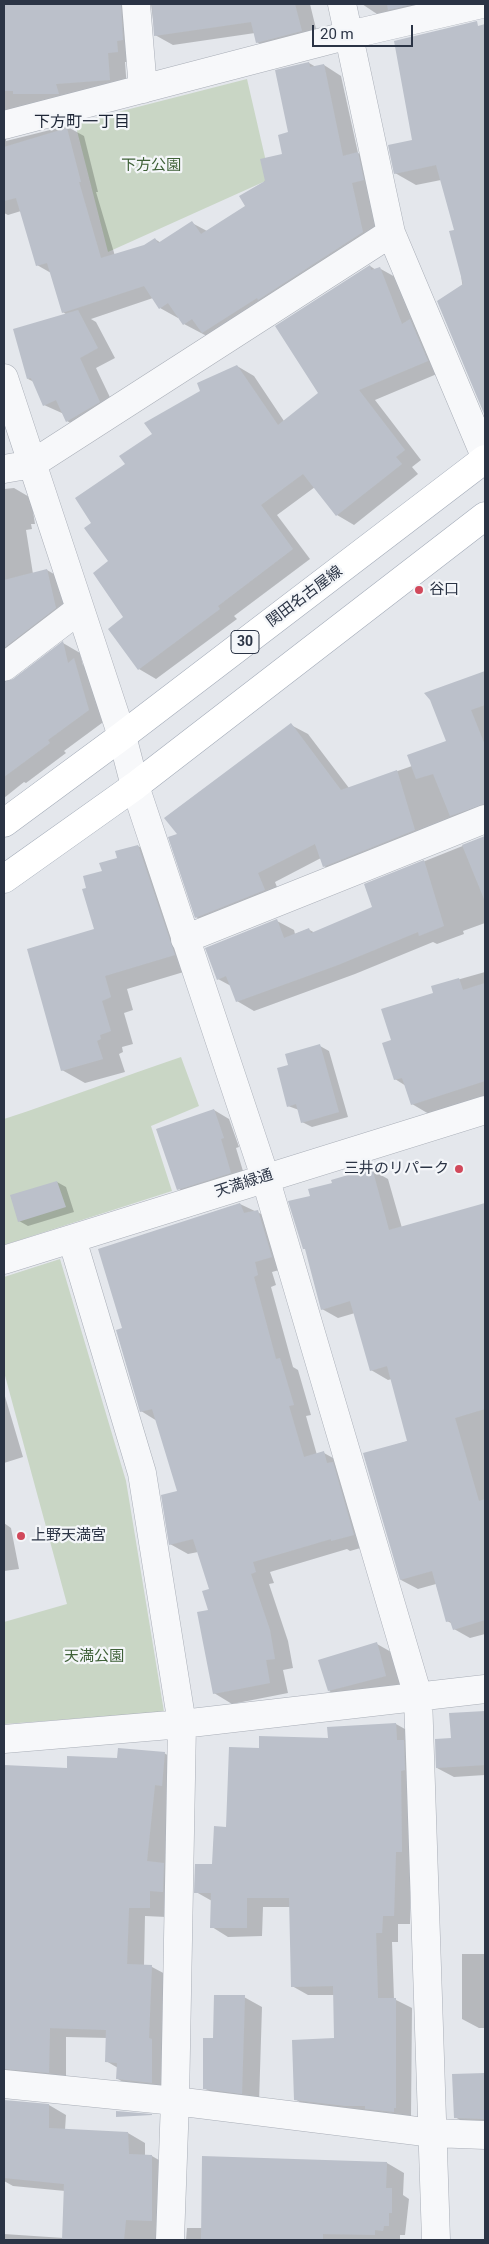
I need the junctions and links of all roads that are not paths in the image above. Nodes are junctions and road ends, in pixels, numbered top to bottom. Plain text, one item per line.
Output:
1 (136, 4) edge
2 (342, 4) edge
3 (482, 4) edge
4 (349, 35) junction
5 (143, 90) junction
6 (4, 126) edge
7 (391, 233) junction
8 (4, 378) edge
9 (485, 458) edge
10 (32, 464) junction
11 (4, 469) edge
12 (485, 516) edge
13 (80, 608) junction
14 (4, 667) edge
15 (122, 736) junction
16 (135, 786) junction
17 (485, 819) edge
18 (4, 823) edge
19 (4, 879) edge
20 (185, 939) junction
21 (485, 1110) edge
22 (265, 1177) junction
23 (72, 1238) junction
24 (4, 1260) edge
25 (485, 1689) edge
26 (418, 1696) junction
27 (182, 1724) junction
28 (4, 1738) edge
29 (4, 2084) edge
30 (175, 2101) junction
31 (433, 2133) junction
32 (485, 2135) edge
33 (170, 2240) edge
34 (436, 2240) edge

1 - 5 street
2 - 4 street
3 - 4 street
4 - 5 street
4 - 7 street
5 - 6 street
7 - 9 street
7 - 10 street
8 - 10 street
9 - 15 main road, 関田名古屋線 / 30
10 - 11 street
10 - 13 street
12 - 16 main road
13 - 14 street
13 - 15 street
15 - 16 street
15 - 18 main road, 関田名古屋線 / 30
16 - 19 main road
16 - 20 street
17 - 20 street
20 - 22 street
21 - 22 street, 天満緑通
22 - 23 street, 天満緑通
22 - 26 street
23 - 24 street, 天満緑通
23 - 27 street
25 - 26 street
26 - 27 street
26 - 31 street
27 - 28 street
27 - 30 street
29 - 30 street
30 - 31 street
30 - 33 street
31 - 32 street
31 - 34 street

